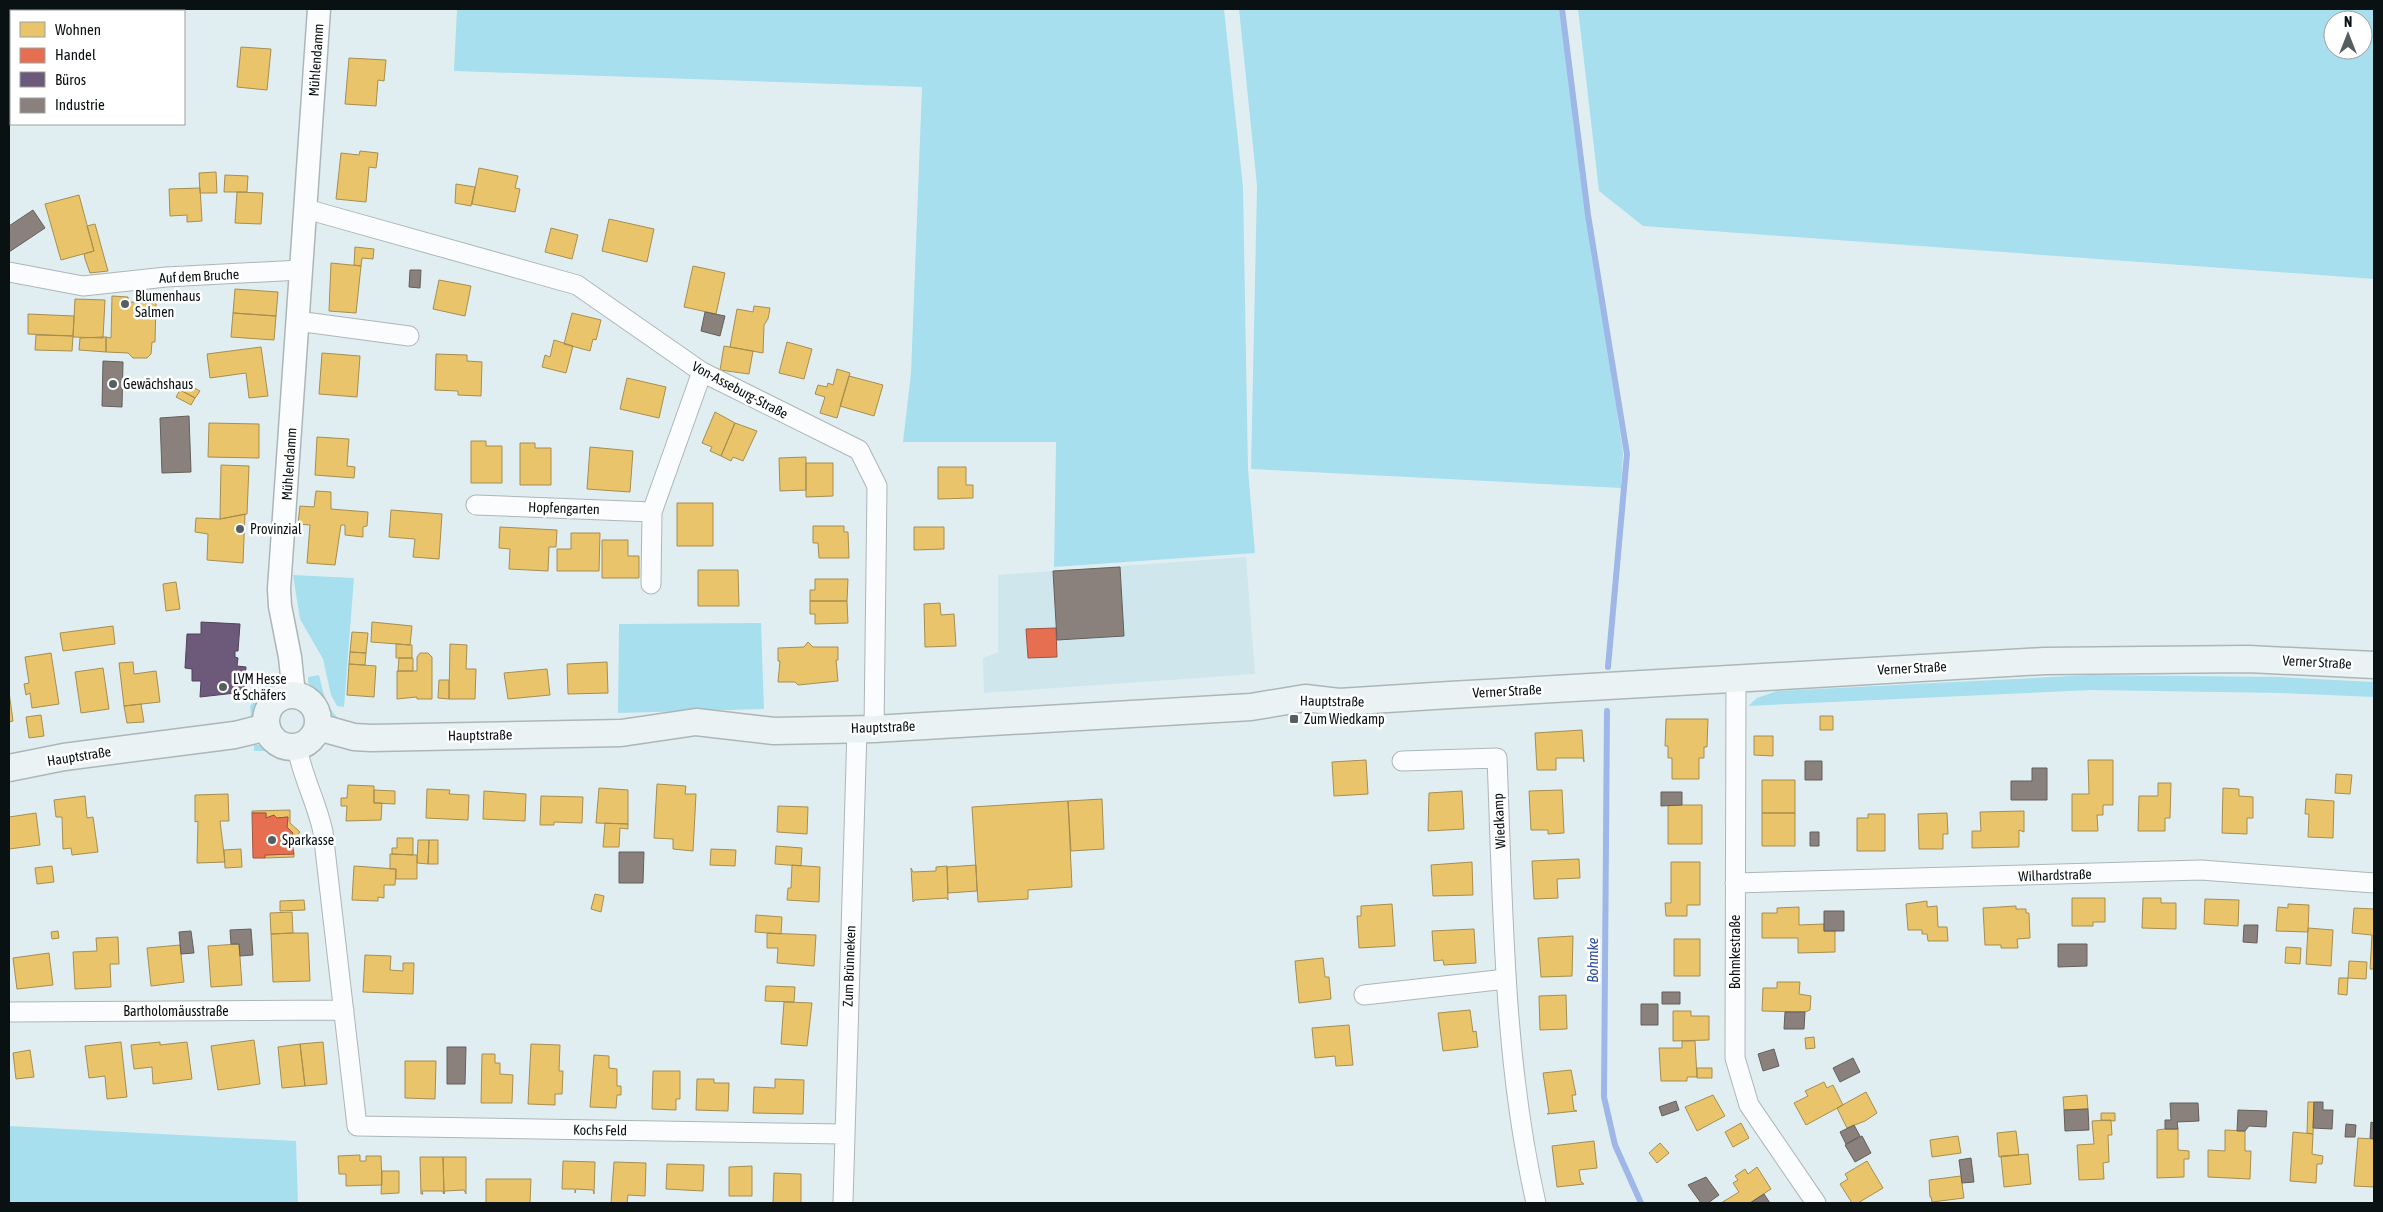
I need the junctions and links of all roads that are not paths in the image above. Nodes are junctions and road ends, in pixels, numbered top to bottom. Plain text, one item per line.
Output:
1 (319, 9) edge
2 (306, 208) junction
3 (301, 270) junction
4 (9, 272) edge
5 (297, 321) junction
6 (410, 336) dead end
7 (702, 372) junction
8 (476, 505) dead end
9 (652, 512) junction
10 (651, 584) dead end
11 (2374, 665) edge
12 (1736, 678) junction
13 (294, 695) junction
14 (1450, 695) joint
15 (267, 727) junction
16 (318, 727) junction
17 (866, 729) junction
18 (297, 746) junction
19 (1402, 761) dead end
20 (9, 768) edge
21 (1735, 883) junction
22 (2374, 883) edge
23 (1506, 979) junction
24 (1364, 995) dead end
25 (344, 1010) junction
26 (9, 1012) edge
27 (844, 1134) junction
28 (843, 1203) edge
29 (1536, 1203) edge
30 (1816, 1203) edge

1 - 2 street, Mühlendamm
2 - 3 street, Mühlendamm
2 - 7 street, Von-Asseburg-Straße
3 - 4 street, Auf dem Bruche
3 - 5 street, Mühlendamm
5 - 6 street
5 - 13 street, Mühlendamm
7 - 9 street
7 - 17 street, Von-Asseburg-Straße
8 - 9 street, Hopfengarten
9 - 10 street
11 - 12 main road, Verner Straße
12 - 14 main road, Verner Straße
12 - 21 street, Bohmkestraße
13 - 15 main road
13 - 16 main road
14 - 17 main road, Hauptstraße
15 - 18 main road
15 - 20 main road, Hauptstraße
16 - 17 main road, Hauptstraße
16 - 18 main road
17 - 27 street, Zum Brünneken
18 - 25 street
19 - 23 street, Wiedkamp
21 - 22 street, Wilhardstraße
21 - 30 street, Bohmkestraße
23 - 24 street
23 - 29 street, Wiedkamp
25 - 26 street, Bartholomäusstraße
25 - 27 street, Kochs Feld
27 - 28 street, Zum Brünneken

